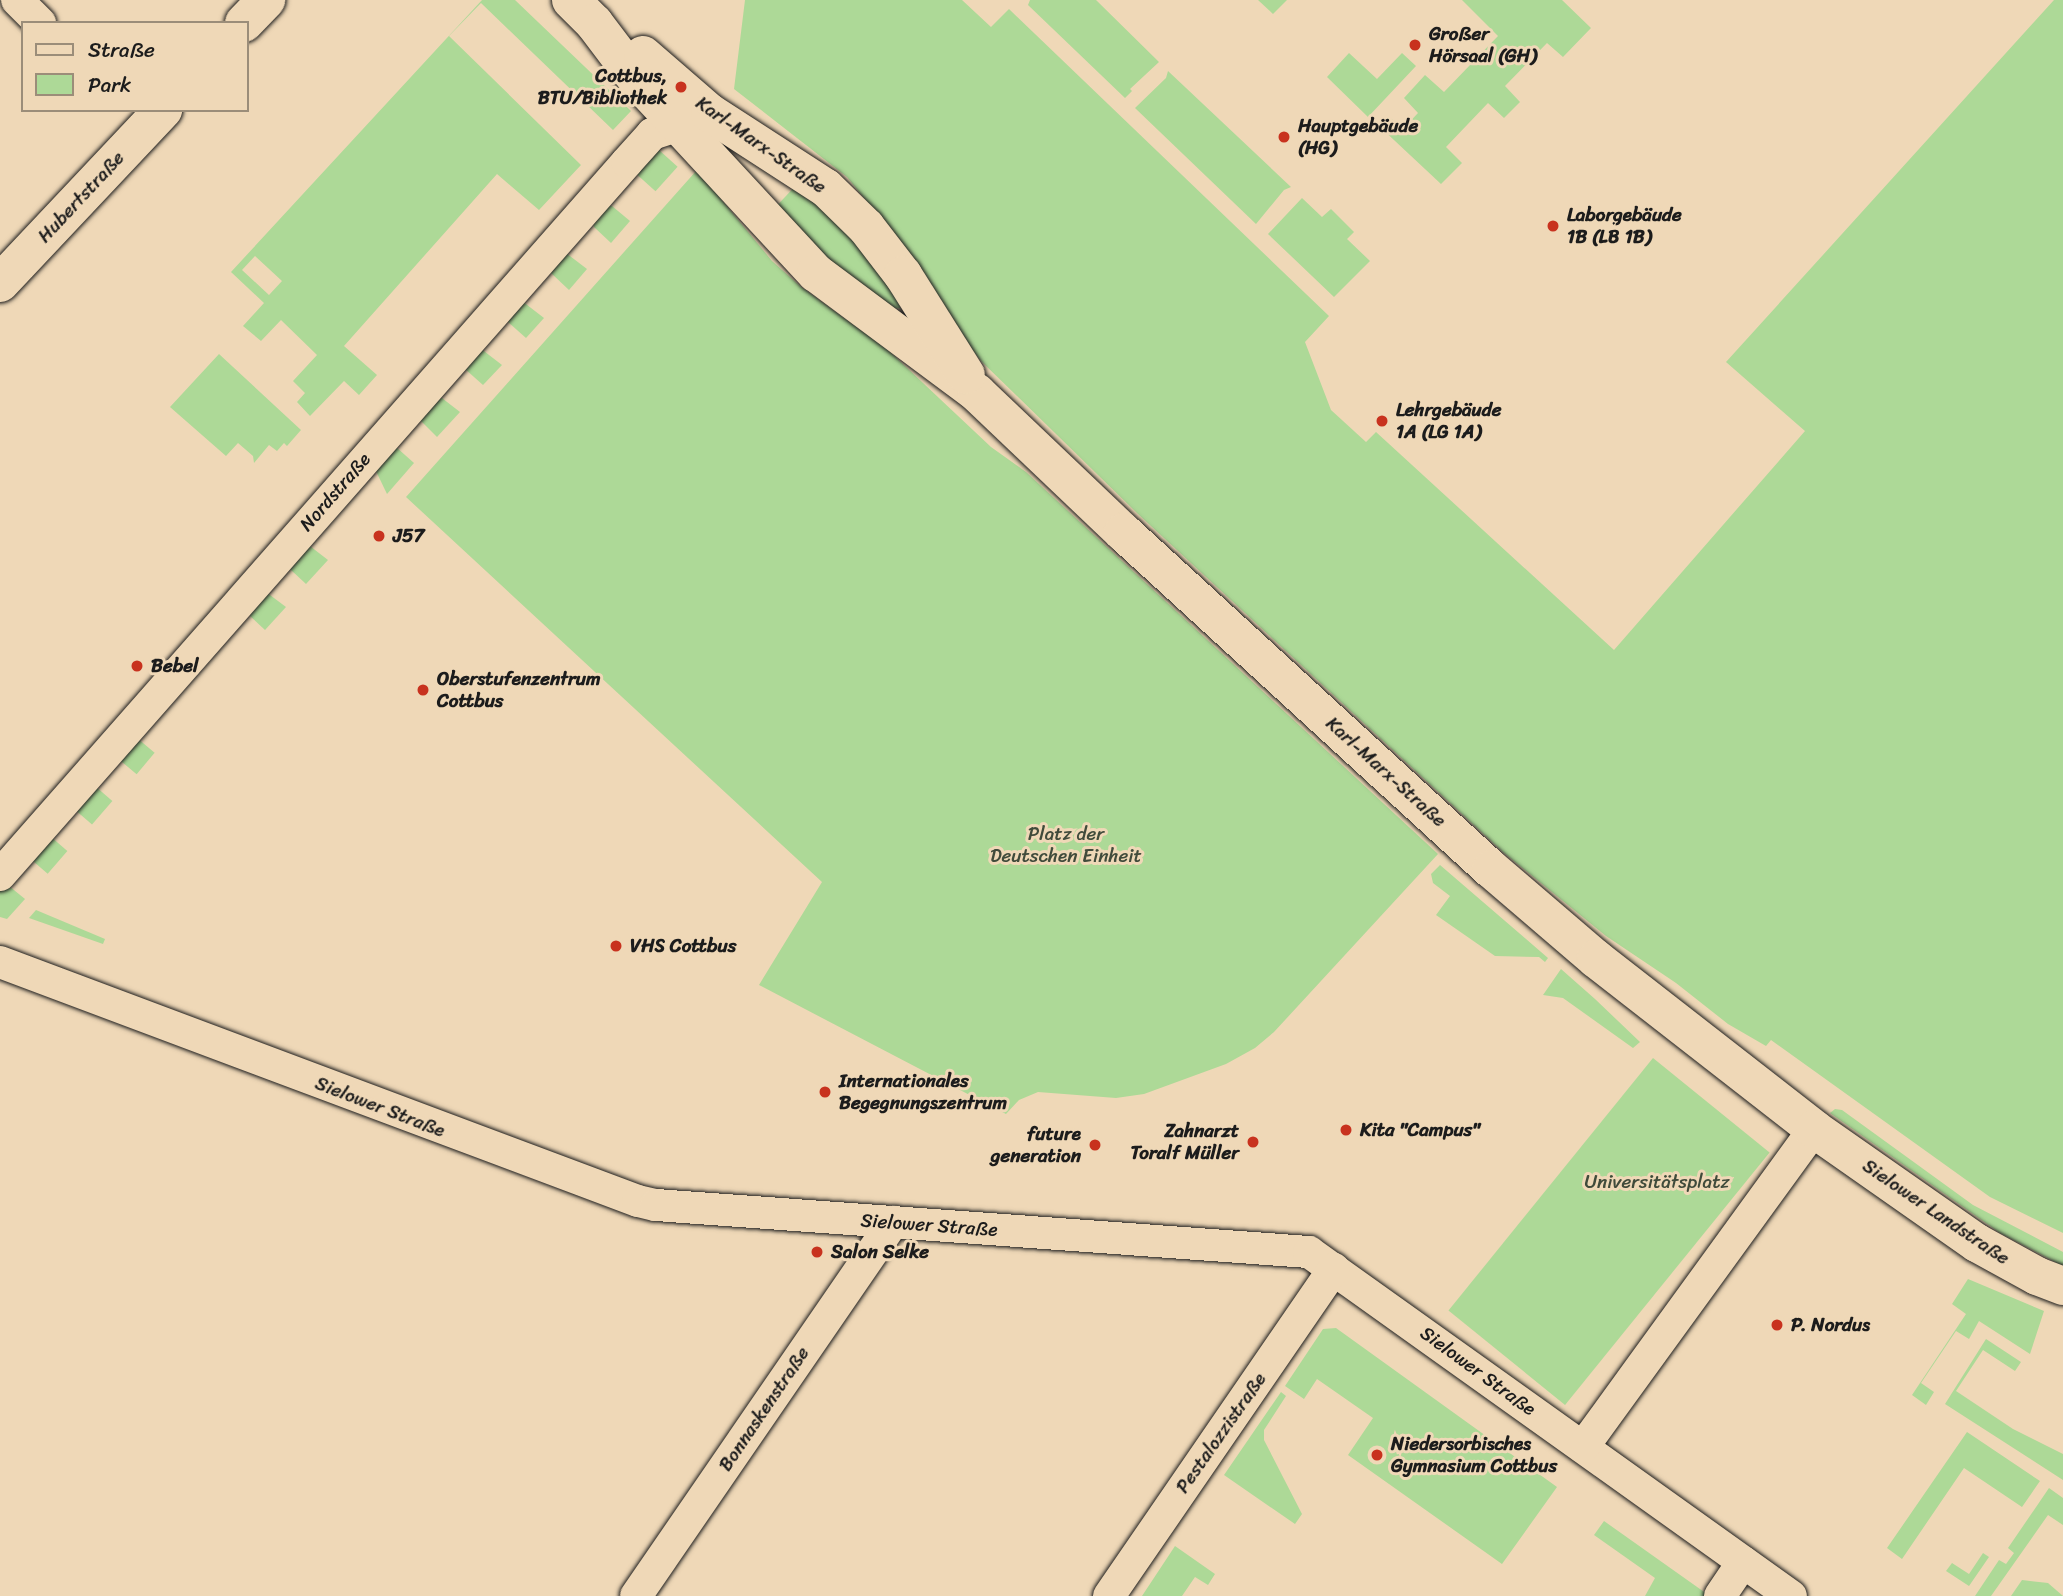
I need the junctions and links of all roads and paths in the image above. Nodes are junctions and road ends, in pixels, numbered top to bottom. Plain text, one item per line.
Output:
1 (17, 0) edge
2 (266, 0) edge
3 (583, 12) edge
4 (38, 21) edge
5 (246, 21) edge
6 (147, 116) edge
7 (680, 125) junction
8 (0, 283) edge
9 (977, 393) junction
10 (0, 876) edge
11 (3, 970) edge
12 (1814, 1129) junction
13 (893, 1222) junction
14 (1334, 1269) junction
15 (2063, 1286) edge
16 (1583, 1447) junction
17 (1743, 1562) junction
18 (636, 1596) edge
19 (1108, 1596) edge
20 (1720, 1596) edge
21 (1791, 1596) edge

1 - 4 street
2 - 5 street
3 - 7 street, Karl-Marx-Straße
3 - 9 street, Karl-Marx-Straße
6 - 8 street, Hubertstraße
7 - 9 street, Karl-Marx-Straße
7 - 10 street, Nordstraße
9 - 12 street, Karl-Marx-Straße
11 - 13 street, Sielower Straße
12 - 15 street, Sielower Landstraße
12 - 16 street
13 - 14 street, Sielower Straße
13 - 18 street, Bonnaskenstraße
14 - 16 street, Sielower Straße
14 - 19 street, Pestalozzistraße
16 - 17 street, Sielower Straße
17 - 20 street
17 - 21 street, Sielower Straße

